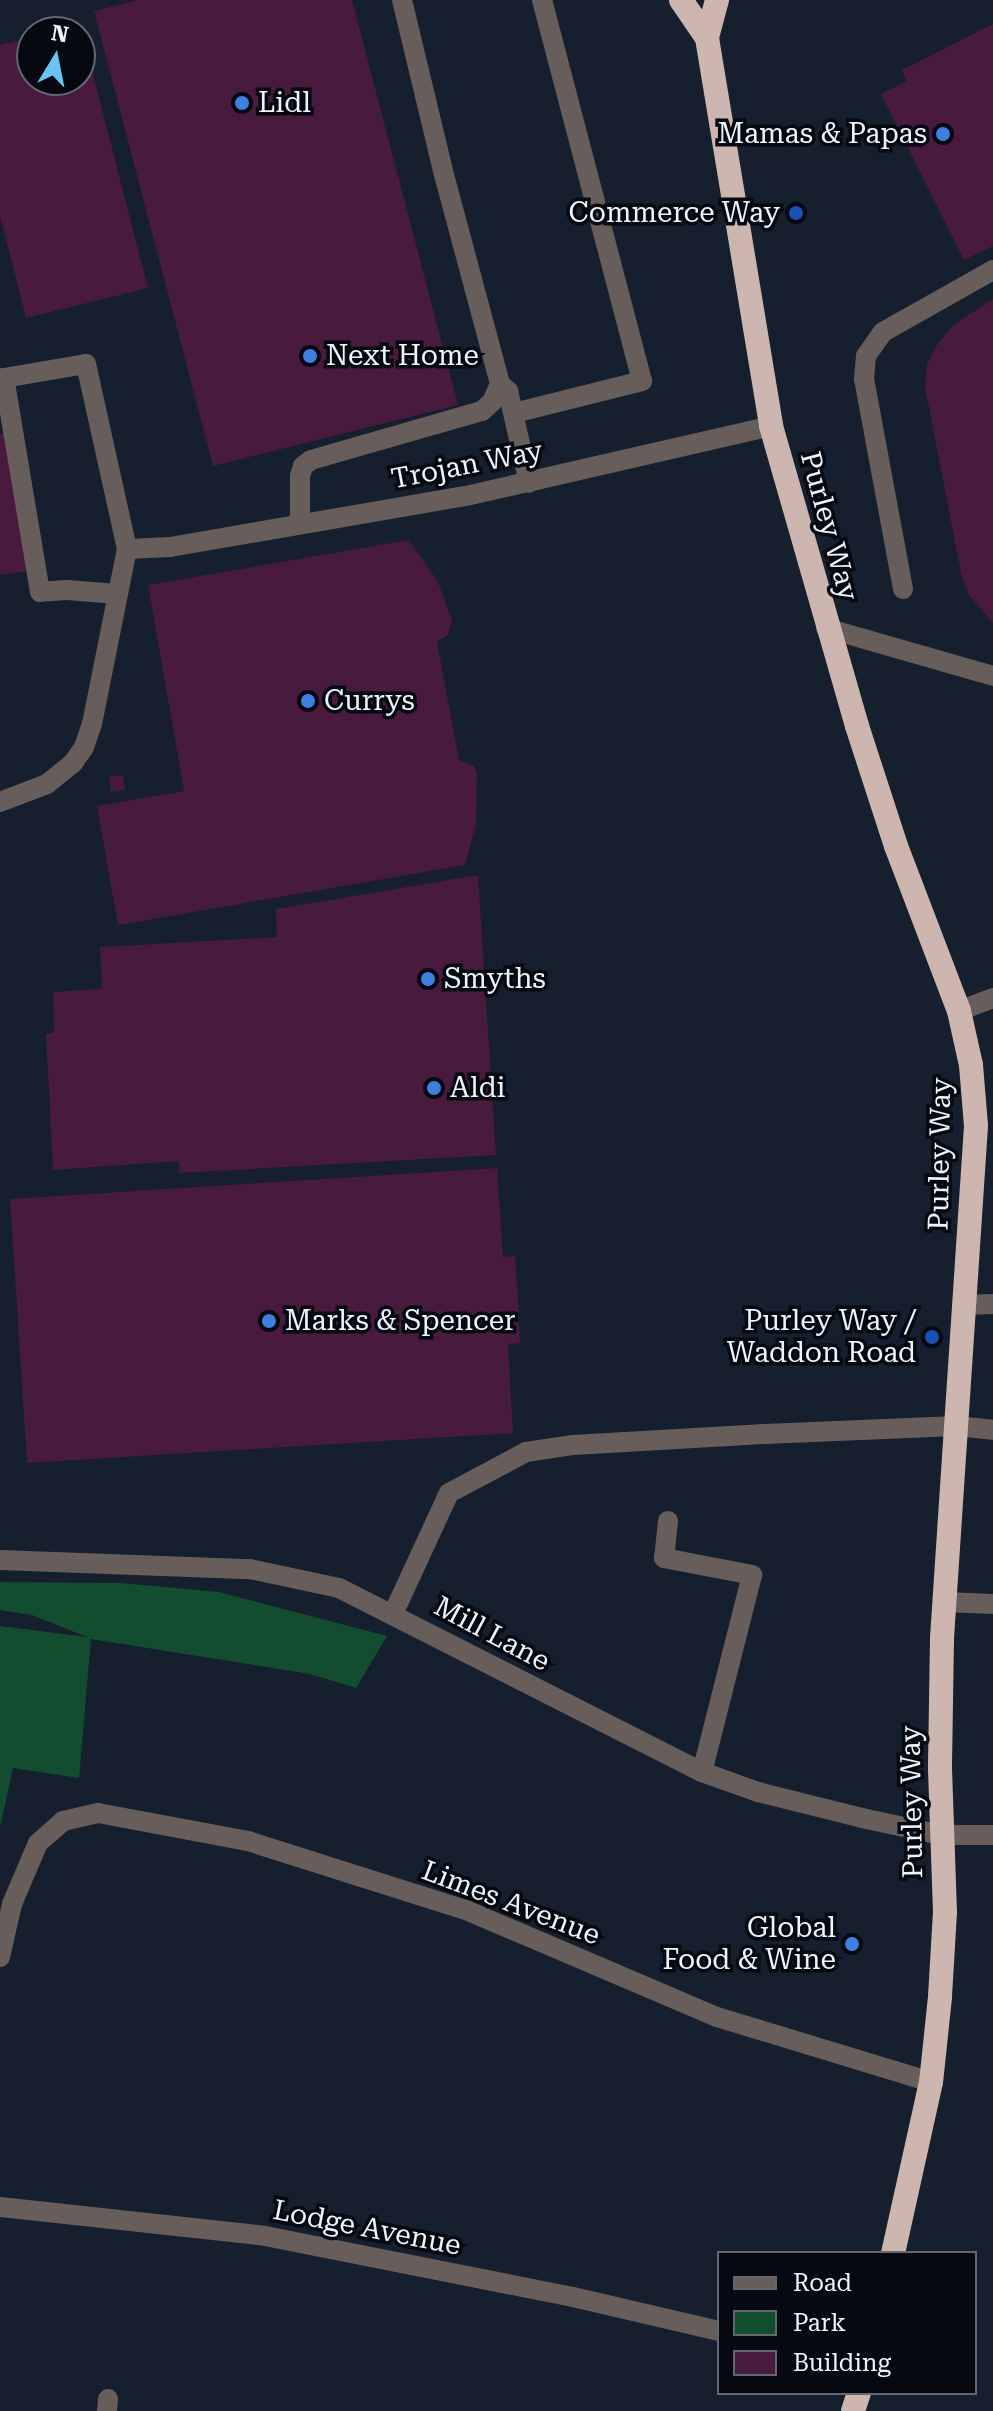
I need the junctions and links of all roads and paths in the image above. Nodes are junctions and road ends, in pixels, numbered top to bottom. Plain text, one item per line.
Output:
1 (402, 0) edge
2 (542, 0) edge
3 (681, 0) edge
4 (717, 0) edge
5 (707, 38) junction
6 (993, 270) edge
7 (500, 384) junction
8 (514, 413) junction
9 (771, 426) junction
10 (529, 483) junction
11 (300, 523) junction
12 (127, 549) junction
13 (903, 589) dead end
14 (117, 594) junction
15 (826, 628) junction
16 (993, 676) edge
17 (0, 802) edge
18 (993, 998) edge
19 (959, 1011) junction
20 (993, 1304) edge
21 (965, 1305) junction
22 (957, 1426) junction
23 (993, 1430) edge
24 (668, 1521) dead end
25 (0, 1560) edge
26 (944, 1602) junction
27 (993, 1604) edge
28 (393, 1614) junction
29 (702, 1772) junction
30 (941, 1835) junction
31 (993, 1835) edge
32 (0, 1957) edge
33 (931, 2082) junction
34 (0, 2207) edge
35 (893, 2251) edge
36 (717, 2331) edge

1 - 7 street
2 - 8 street
3 - 5 highway, Purley Way
4 - 5 highway, Purley Way
5 - 9 highway, Purley Way
6 - 13 street
7 - 8 street
7 - 11 street
8 - 10 street
9 - 10 street, Trojan Way
9 - 15 highway, Purley Way
10 - 11 street, Trojan Way
11 - 12 street, Trojan Way
12 - 14 street
12 - 14 street
14 - 17 street
15 - 16 street
15 - 19 highway, Purley Way
18 - 19 street
19 - 21 highway, Purley Way
20 - 21 street
21 - 22 highway, Purley Way
22 - 23 street
22 - 26 highway, Purley Way
22 - 28 street
24 - 29 street
25 - 28 street, Mill Lane
26 - 27 street
26 - 30 highway, Purley Way
28 - 29 street, Mill Lane
29 - 30 street, Mill Lane
30 - 31 street, Mill Lane
30 - 33 highway, Purley Way
32 - 33 street, Limes Avenue
33 - 35 highway, Purley Way
34 - 36 street, Lodge Avenue

